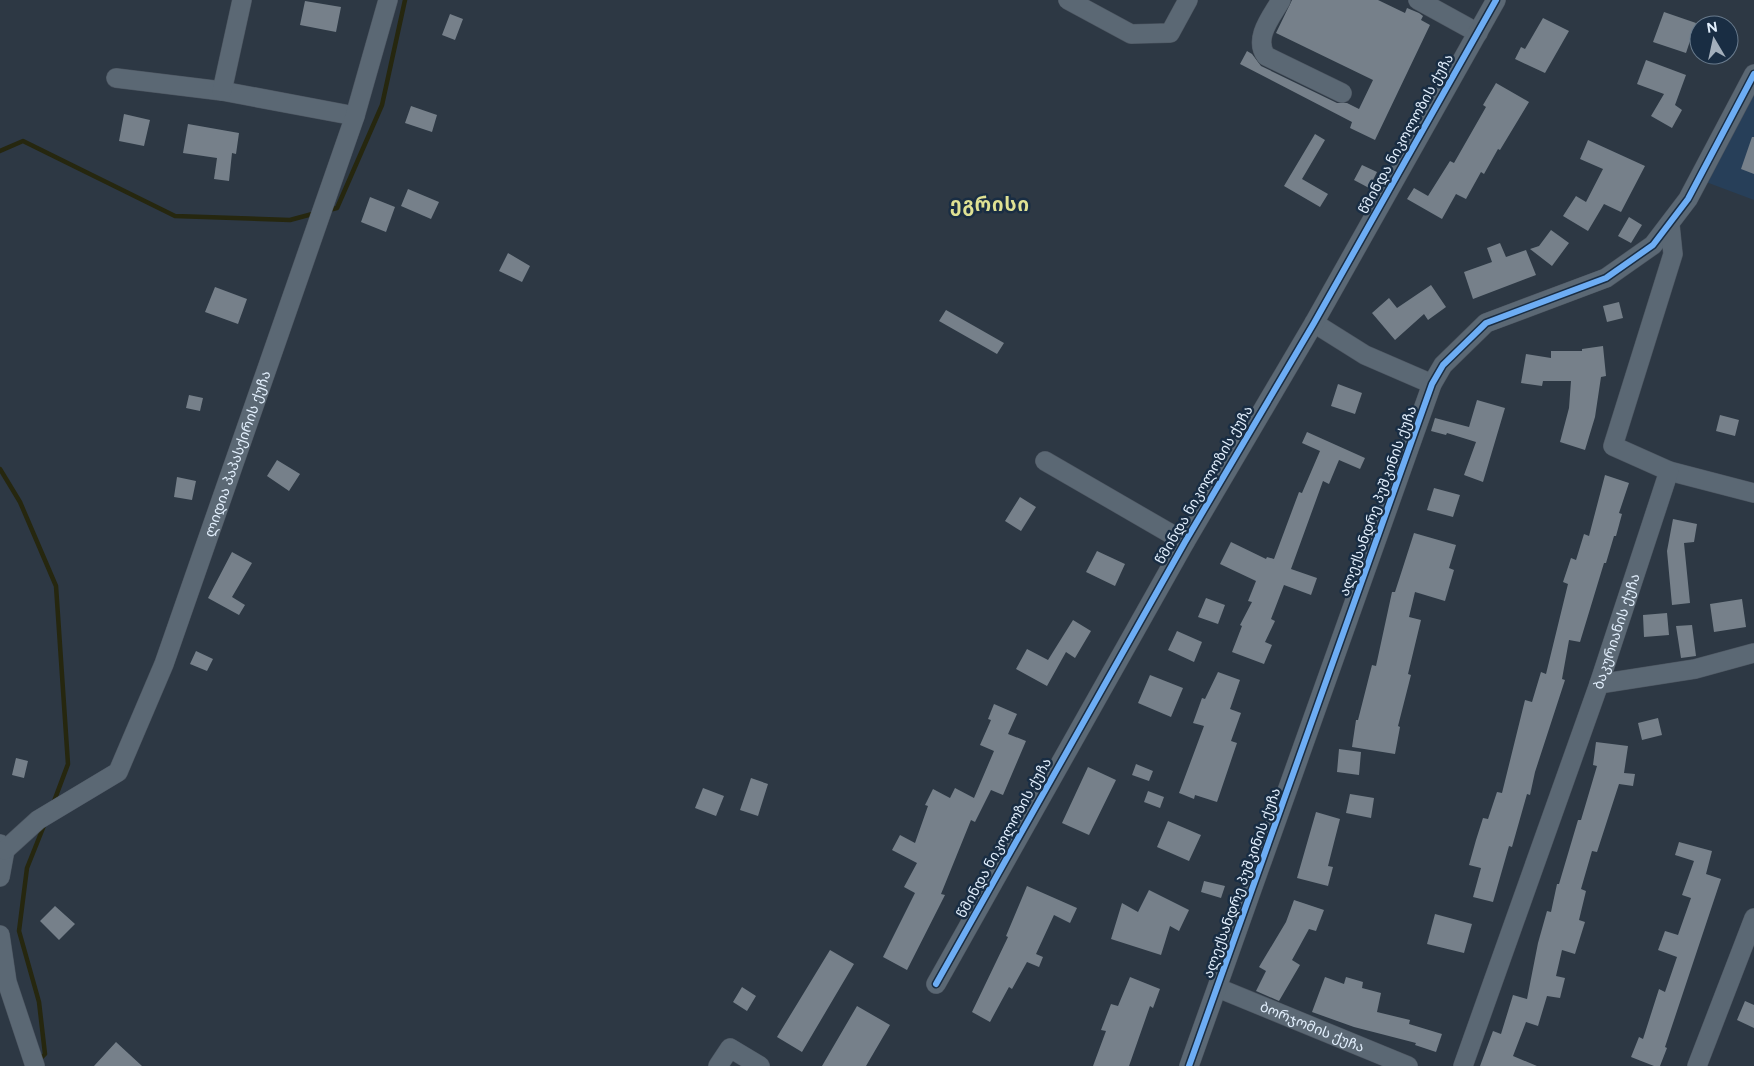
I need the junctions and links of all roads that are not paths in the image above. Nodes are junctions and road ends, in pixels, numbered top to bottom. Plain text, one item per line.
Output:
1 (242, 0) edge
2 (388, 0) edge
3 (1068, 0) edge
4 (1188, 0) edge
5 (1280, 0) edge
6 (1418, 0) edge
7 (1496, 0) edge
8 (1478, 33) junction
9 (1754, 74) edge
10 (116, 78) dead end
11 (222, 91) junction
12 (1342, 93) dead end
13 (356, 116) junction
14 (1670, 225) junction
15 (1314, 322) junction
16 (1432, 384) junction
17 (1044, 461) dead end
18 (1669, 470) junction
19 (1754, 493) edge
20 (1185, 542) junction
21 (1754, 653) edge
22 (1599, 684) junction
23 (2, 847) edge
24 (0, 877) edge
25 (1754, 918) edge
26 (0, 935) edge
27 (936, 984) dead end
28 (1218, 988) junction
29 (35, 1066) edge
30 (718, 1066) edge
31 (760, 1066) edge
32 (1189, 1066) edge
33 (1408, 1066) edge
34 (1463, 1066) edge
35 (1696, 1066) edge

1 - 11 street
2 - 13 street, ლიდია პაპასქირის ქუჩა
3 - 4 street
5 - 12 street
6 - 8 street
7 - 8 street, წმინდა ნიკოლოზის ქუჩა
8 - 15 street, წმინდა ნიკოლოზის ქუჩა
9 - 14 street, ალექსანდრე პუშკინის ქუჩა
10 - 11 street
11 - 13 street
13 - 23 street, ლიდია პაპასქირის ქუჩა
14 - 16 street, ალექსანდრე პუშკინის ქუჩა
14 - 18 street
15 - 16 street
15 - 20 street, წმინდა ნიკოლოზის ქუჩა
16 - 28 street, ალექსანდრე პუშკინის ქუჩა
17 - 20 street
18 - 19 street
18 - 22 street, ბაკურიანის ქუჩა
20 - 27 street, წმინდა ნიკოლოზის ქუჩა
21 - 22 street
22 - 34 street, ბაკურიანის ქუჩა
23 - 24 street
25 - 35 street
26 - 29 street
28 - 32 street, ალექსანდრე პუშკინის ქუჩა
28 - 33 street, ბორჯომის ქუჩა
30 - 31 street

